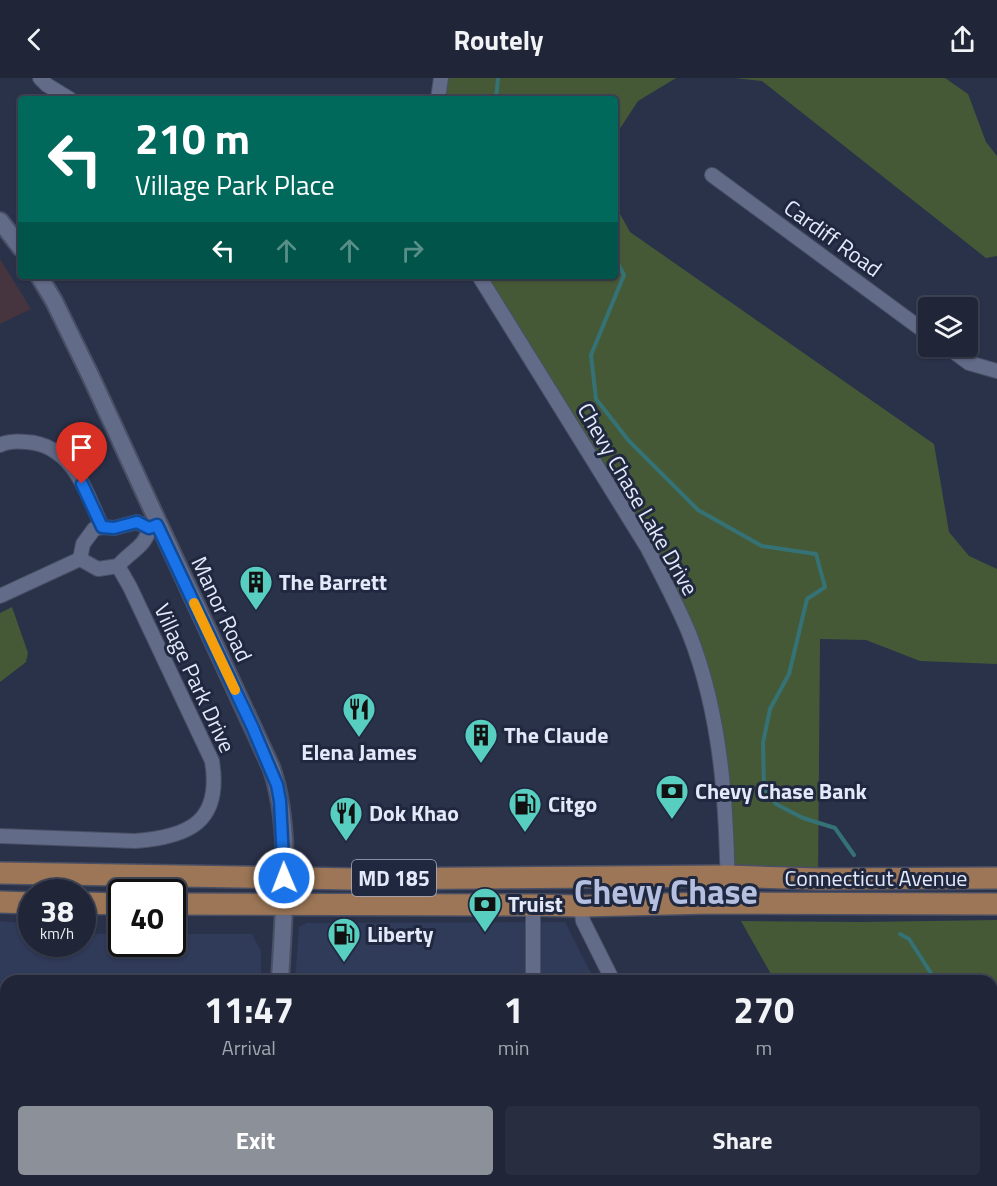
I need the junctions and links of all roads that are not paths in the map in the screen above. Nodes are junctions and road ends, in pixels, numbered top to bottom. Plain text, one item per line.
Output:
1 (39, 78) edge
2 (441, 78) edge
3 (65, 96) edge
4 (438, 96) edge
5 (712, 176) dead end
6 (0, 221) edge
7 (18, 244) edge
8 (41, 279) edge
9 (481, 279) edge
10 (918, 327) edge
11 (961, 357) edge
12 (997, 371) edge
13 (0, 445) edge
14 (102, 527) junction
15 (153, 527) junction
16 (80, 559) junction
17 (118, 566) junction
18 (0, 596) edge
19 (0, 836) edge
20 (0, 873) edge
21 (728, 876) junction
22 (284, 878) junction
23 (997, 878) edge
24 (0, 902) edge
25 (18, 903) edge
26 (728, 903) junction
27 (186, 904) edge
28 (284, 904) junction
29 (533, 904) junction
30 (997, 904) edge
31 (581, 906) junction
32 (280, 975) edge
33 (533, 975) edge
34 (610, 975) edge

1 - 3 street
2 - 4 street
5 - 10 street, Cardiff Road
6 - 7 street
8 - 15 street, Manor Road
9 - 21 street, Chevy Chase Lake Drive
11 - 12 street
13 - 14 street
14 - 15 street
14 - 16 street
15 - 17 street
15 - 22 street, Manor Road
16 - 17 street
16 - 18 street
17 - 19 street, Village Park Drive
20 - 22 main road, Connecticut Avenue / MD 185
21 - 22 main road, Connecticut Avenue / MD 185
21 - 23 main road, Connecticut Avenue / MD 185
21 - 26 street, Chevy Chase Lake Drive
22 - 28 street, Manor Road
24 - 25 main road
26 - 30 main road, Connecticut Avenue / MD 185
26 - 31 main road, Connecticut Avenue / MD 185
27 - 28 main road, Connecticut Avenue / MD 185
28 - 29 main road, Connecticut Avenue / MD 185
28 - 32 street, Manor Road
29 - 31 main road, Connecticut Avenue / MD 185
29 - 33 street
31 - 34 street

